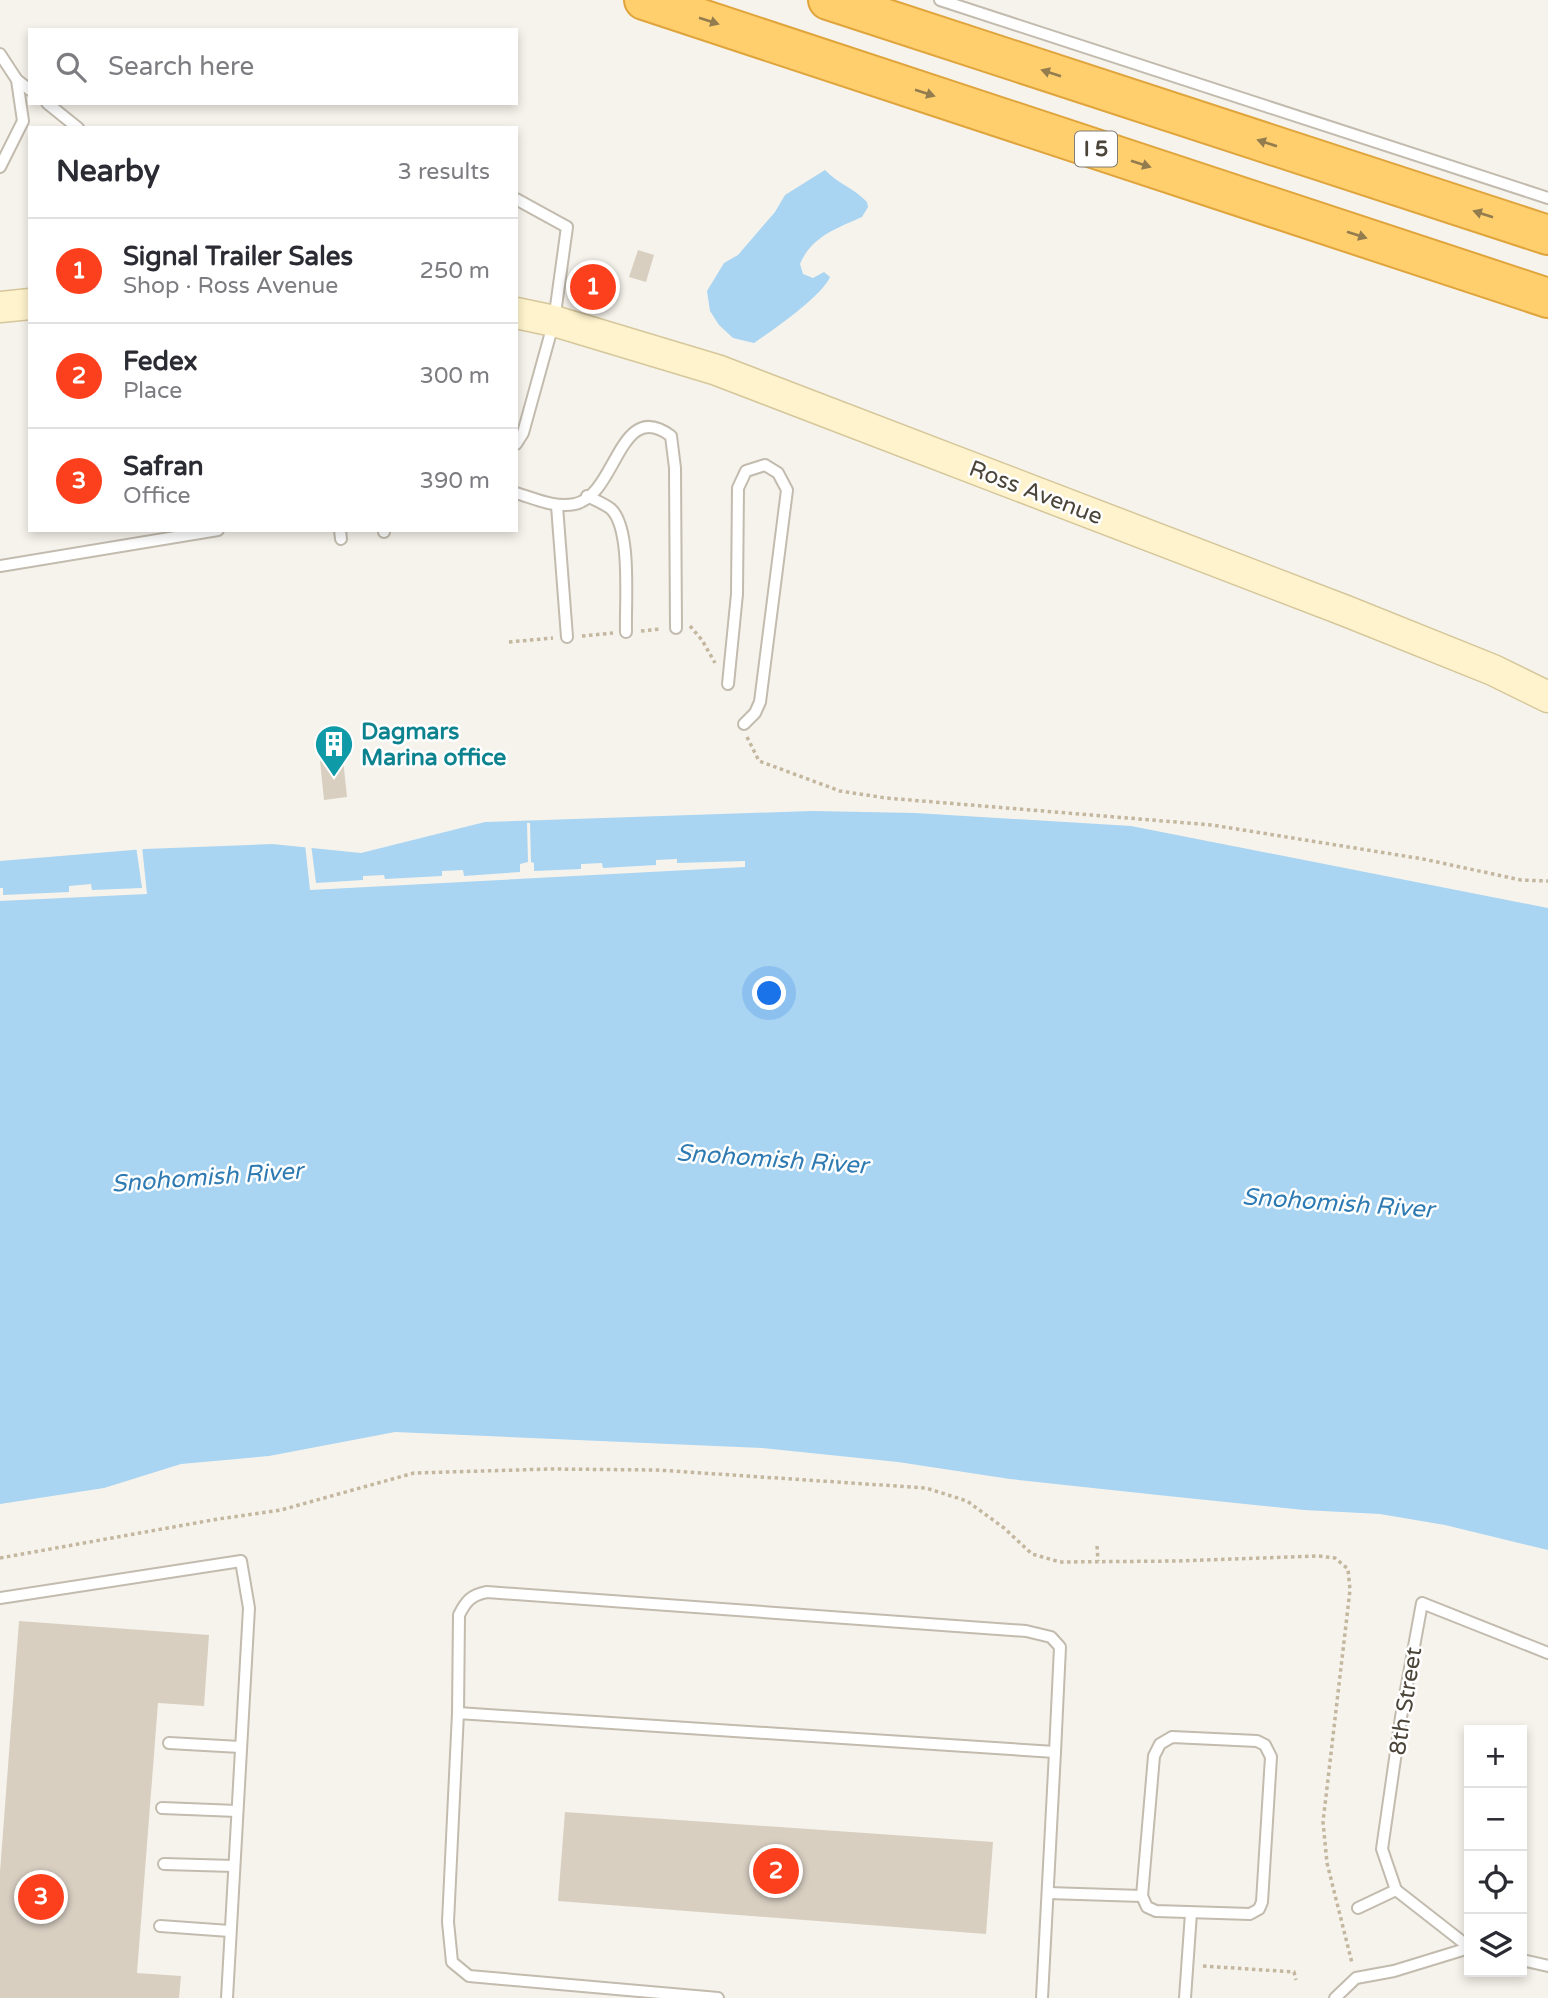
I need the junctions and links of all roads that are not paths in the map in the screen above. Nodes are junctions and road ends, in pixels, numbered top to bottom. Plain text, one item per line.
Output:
1 (644, 0) edge
2 (828, 0) edge
3 (940, 0) edge
4 (0, 54) edge
5 (18, 80) junction
6 (28, 88) edge
7 (49, 105) edge
8 (76, 126) edge
9 (0, 167) edge
10 (1548, 198) edge
11 (518, 200) edge
12 (1548, 236) edge
13 (1548, 298) edge
14 (28, 304) edge
15 (0, 307) edge
16 (518, 313) edge
17 (554, 321) junction
18 (518, 441) edge
19 (518, 494) edge
20 (587, 496) junction
21 (557, 506) junction
22 (206, 532) edge
23 (0, 566) edge
24 (676, 628) road end
25 (626, 632) road end
26 (567, 637) road end
27 (728, 684) road end
28 (1548, 697) edge
29 (744, 724) road end
30 (0, 1598) edge
31 (1548, 1653) edge
32 (458, 1713) junction
33 (169, 1743) dead end
34 (240, 1747) junction
35 (1055, 1752) junction
36 (162, 1808) dead end
37 (237, 1811) junction
38 (164, 1864) dead end
39 (234, 1866) junction
40 (1396, 1890) junction
41 (1048, 1893) junction
42 (1142, 1896) junction
43 (1357, 1909) dead end
44 (1191, 1913) junction
45 (160, 1926) dead end
46 (230, 1931) junction
47 (1464, 1943) edge
48 (1464, 1949) edge
49 (1527, 1961) edge
50 (1548, 1966) edge
51 (227, 1998) edge
52 (718, 1998) edge
53 (1042, 1998) edge
54 (1185, 1998) edge
55 (1335, 1998) edge

1 -> 13 highway, I 5
12 -> 2 highway
3 - 10 lane
4 - 5 lane
5 - 6 lane
5 - 9 lane
7 - 8 lane
11 - 17 lane
14 - 15 street
16 - 17 street, Ross Avenue
17 - 18 lane
17 - 28 street, Ross Avenue
19 - 21 lane
20 - 21 lane
20 - 24 lane
20 - 25 lane
21 - 26 lane
22 - 23 lane
27 - 29 lane
30 - 34 lane
31 - 40 lane, 8th Street
32 - 35 lane
32 - 35 lane
32 - 52 lane
33 - 34 lane
34 - 37 lane
35 - 41 lane
36 - 37 lane
37 - 39 lane
38 - 39 lane
39 - 46 lane
40 - 43 lane
40 - 47 lane
41 - 42 lane
41 - 53 lane
42 - 44 lane
42 - 44 lane
44 - 54 lane
45 - 46 lane
46 - 51 lane
48 - 55 lane
49 - 50 lane

